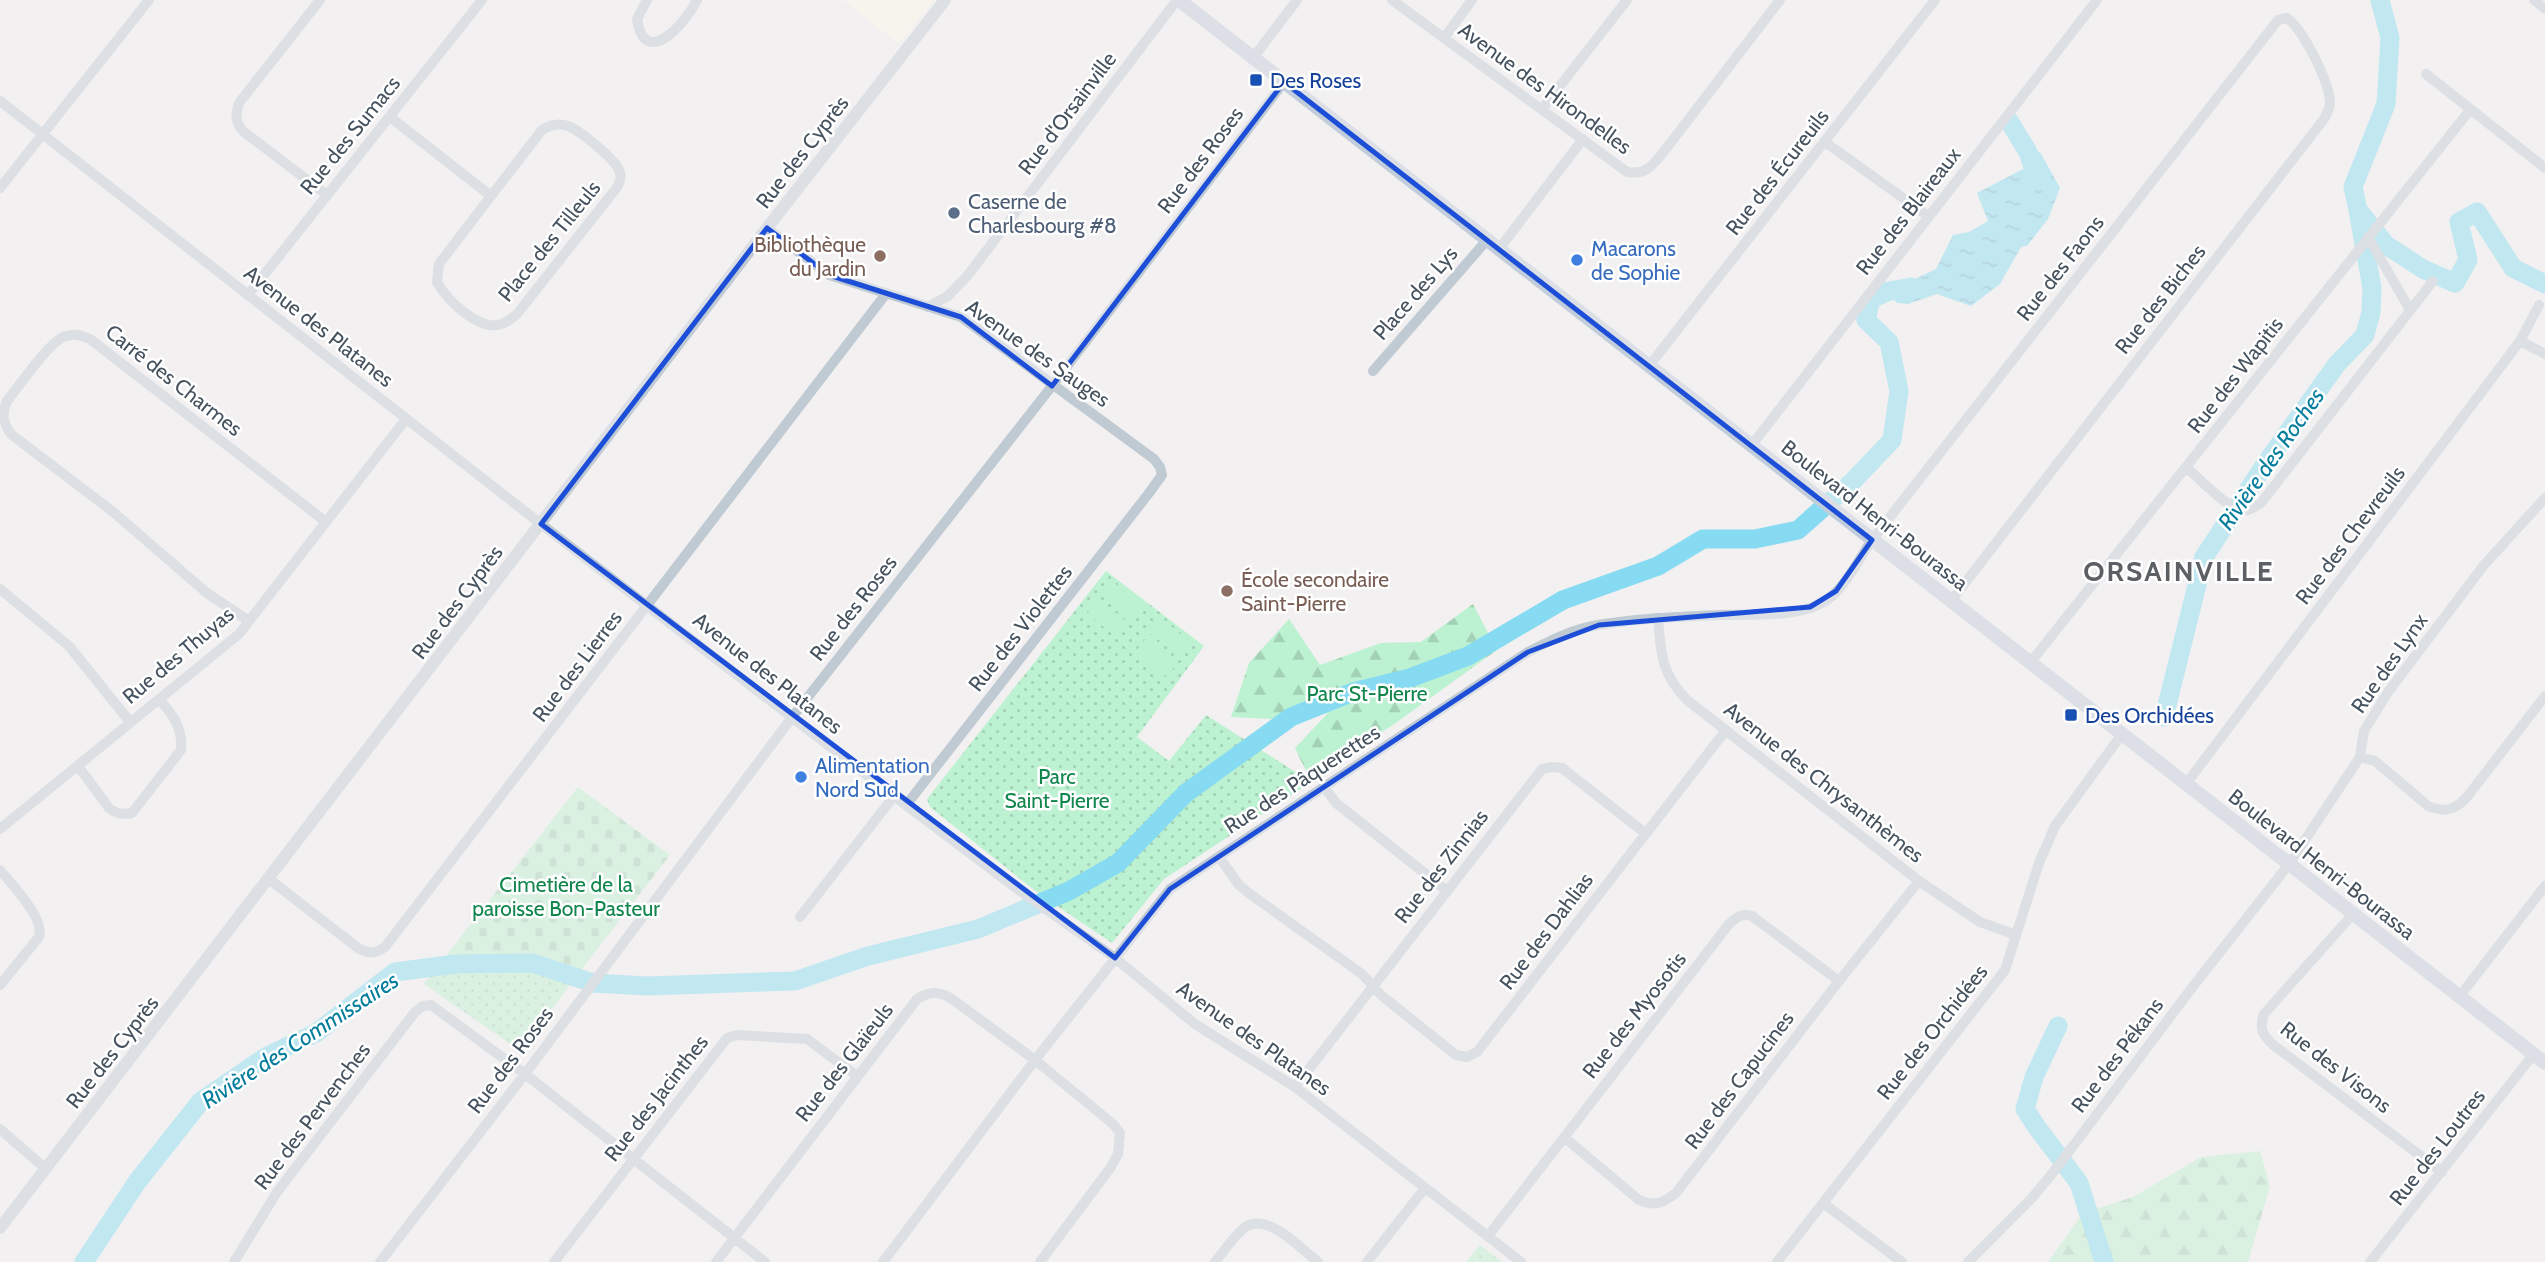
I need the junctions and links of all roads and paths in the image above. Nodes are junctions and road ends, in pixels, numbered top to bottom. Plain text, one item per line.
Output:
1 (149, 0) edge
2 (320, 0) edge
3 (482, 0) edge
4 (648, 0) edge
5 (697, 0) edge
6 (945, 0) edge
7 (1178, 0) edge
8 (1297, 0) edge
9 (1392, 0) edge
10 (1472, 0) edge
11 (1627, 0) edge
12 (1780, 0) edge
13 (1935, 0) edge
14 (2097, 0) edge
15 (2534, 0) edge
16 (2545, 9) edge
17 (2278, 20) joint
18 (1444, 38) junction
19 (1253, 58) junction
20 (2426, 74) dead end
21 (1284, 82) junction
22 (0, 101) edge
23 (1542, 109) junction
24 (2470, 110) junction
25 (390, 117) junction
26 (43, 134) junction
27 (1583, 139) junction
28 (1825, 142) junction
29 (2545, 168) edge
30 (0, 188) edge
31 (327, 195) junction
32 (491, 196) junction
33 (1928, 216) junction
34 (767, 228) junction
35 (2368, 237) junction
36 (1493, 245) junction
37 (2432, 281) dead end
38 (248, 295) junction
39 (885, 295) junction
40 (2539, 305) dead end
41 (928, 307) junction
42 (2410, 310) junction
43 (2520, 341) junction
44 (2545, 354) edge
45 (1649, 366) junction
46 (1373, 371) dead end
47 (1052, 386) junction
48 (406, 419) junction
49 (1751, 446) junction
50 (2187, 468) junction
51 (1162, 475) joint
52 (2545, 498) edge
53 (326, 523) junction
54 (541, 524) junction
55 (1872, 540) junction
56 (0, 589) edge
57 (1951, 601) junction
58 (648, 605) junction
59 (1658, 618) junction
60 (249, 621) junction
61 (2030, 663) junction
62 (2545, 696) edge
63 (159, 699) junction
64 (793, 716) junction
65 (130, 722) junction
66 (1726, 730) junction
67 (2122, 734) junction
68 (2360, 757) junction
69 (78, 766) junction
70 (2186, 784) junction
71 (1325, 788) junction
72 (894, 796) junction
73 (907, 804) junction
74 (0, 830) edge
75 (1646, 832) junction
76 (1219, 858) junction
77 (2289, 864) junction
78 (0, 870) edge
79 (269, 879) junction
80 (1919, 881) junction
81 (2545, 886) edge
82 (1446, 890) junction
83 (2353, 914) junction
84 (800, 916) dead end
85 (2016, 935) junction
86 (1115, 958) junction
87 (1839, 981) junction
88 (0, 985) edge
89 (1373, 985) junction
90 (2459, 997) junction
91 (2539, 1059) edge
92 (1035, 1060) junction
93 (525, 1074) junction
94 (857, 1076) junction
95 (1295, 1087) junction
96 (0, 1129) edge
97 (1564, 1137) junction
98 (634, 1158) junction
99 (46, 1168) junction
100 (2442, 1172) junction
101 (1425, 1188) junction
102 (1823, 1203) junction
103 (0, 1228) edge
104 (1488, 1236) junction
105 (734, 1237) junction
106 (234, 1262) edge
107 (380, 1262) edge
108 (554, 1262) edge
109 (716, 1262) edge
110 (765, 1262) edge
111 (883, 1262) edge
112 (1040, 1262) edge
113 (1215, 1262) edge
114 (1318, 1262) edge
115 (1367, 1262) edge
116 (1521, 1262) edge
117 (1777, 1262) edge
118 (1902, 1262) edge
119 (1968, 1262) edge
120 (2370, 1262) edge

1 - 26 street
2 - 31 street
3 - 25 street, Rue des Sumacs
4 - 5 street
6 - 34 street, Rue des Cyprès
7 - 19 main road, Boulevard Henri-Bourassa
7 - 41 street, Rue d'Orsainville
8 - 19 street
9 - 18 street, Avenue des Hirondelles
10 - 18 street
11 - 23 street
12 - 27 street, Avenue des Hirondelles
13 - 28 street, Rue des Écureuils
14 - 33 street, Rue des Blaireaux
15 - 16 street
17 - 55 street, Rue des Faons
17 - 57 street, Rue des Biches
18 - 23 street, Avenue des Hirondelles
19 - 21 main road, Boulevard Henri-Bourassa
20 - 24 street
21 - 36 main road, Boulevard Henri-Bourassa
21 - 47 street, Rue des Roses
22 - 26 street, Avenue des Platanes
23 - 27 street, Avenue des Hirondelles
24 - 29 street
24 - 35 street, Rue des Wapitis
25 - 31 street, Rue des Sumacs
25 - 32 street
26 - 30 street
26 - 38 street, Avenue des Platanes
27 - 36 street, Place des Lys
28 - 33 street
28 - 45 street, Rue des Écureuils
31 - 38 street, Rue des Sumacs
32 - 32 street, Place des Tilleuls
33 - 49 street, Rue des Blaireaux
34 - 39 street, Avenue des Sauges
34 - 54 street, Rue des Cyprès
35 - 42 street
35 - 50 street, Rue des Wapitis
36 - 45 main road, Boulevard Henri-Bourassa
36 - 46 street, Place des Lys
37 - 42 street
38 - 48 street, Avenue des Platanes
39 - 41 street, Avenue des Sauges
39 - 58 street, Rue des Lierres
40 - 43 street, Rue des Chevreuils
41 - 47 street, Avenue des Sauges
42 - 50 street
43 - 44 street
43 - 70 street, Rue des Chevreuils
45 - 49 main road, Boulevard Henri-Bourassa
47 - 51 street, Avenue des Sauges
47 - 64 street, Rue des Roses
48 - 53 street, Rue des Thuyas
48 - 54 street, Avenue des Platanes
49 - 55 main road, Boulevard Henri-Bourassa
50 - 61 street, Rue des Wapitis
51 - 73 street, Rue des Violettes
52 - 68 street, Rue des Lynx
53 - 60 street, Rue des Thuyas
53 - 60 street, Carré des Charmes
54 - 58 street, Avenue des Platanes
54 - 79 street, Rue des Cyprès
55 - 57 main road, Boulevard Henri-Bourassa
55 - 59 street, Rue des Pâquerettes
56 - 65 street
57 - 61 main road, Boulevard Henri-Bourassa
58 - 64 street, Avenue des Platanes
58 - 79 street, Rue des Lierres
59 - 66 street, Avenue des Chrysanthèmes
59 - 71 street, Rue des Pâquerettes
60 - 63 street, Rue des Thuyas
61 - 67 main road, Boulevard Henri-Bourassa
62 - 68 street
63 - 65 street, Rue des Thuyas
63 - 69 street
64 - 72 street, Avenue des Platanes
64 - 93 street, Rue des Roses
65 - 69 street, Rue des Thuyas
66 - 75 street, Rue des Dahlias
66 - 80 street, Avenue des Chrysanthèmes
67 - 70 main road, Boulevard Henri-Bourassa
67 - 85 street, Rue des Orchidées
68 - 77 street, Rue des Lynx
69 - 74 street, Rue des Thuyas
70 - 77 main road, Boulevard Henri-Bourassa
71 - 76 street, Rue des Pâquerettes
71 - 82 street
72 - 73 street, Avenue des Platanes
72 - 84 street
73 - 86 street, Avenue des Platanes
75 - 82 street, Rue des Zinnias
75 - 89 street, Rue des Dahlias
76 - 86 street, Rue des Pâquerettes
76 - 89 street
77 - 83 main road, Boulevard Henri-Bourassa
77 - 119 street, Rue des Pékans
78 - 88 street
79 - 99 street, Rue des Cyprès
80 - 85 street, Avenue des Chrysanthèmes
80 - 87 street, Rue des Capucines
81 - 90 street
82 - 89 street, Rue des Zinnias
83 - 90 main road, Boulevard Henri-Bourassa
83 - 100 street, Rue des Visons
85 - 102 street, Rue des Orchidées
86 - 92 street, Rue des Pâquerettes
86 - 95 street, Avenue des Platanes
87 - 97 street, Rue des Myosotis
87 - 97 street, Rue des Capucines
89 - 95 street, Rue des Zinnias
90 - 91 main road, Boulevard Henri-Bourassa
91 - 100 street, Rue des Loutres
92 - 94 street, Rue des Glaïeuls
92 - 111 street, Rue des Pâquerettes
92 - 112 street, Rue des Glaïeuls
93 - 98 street
93 - 106 street, Rue des Pervenches
93 - 107 street, Rue des Roses
94 - 98 street, Rue des Jacinthes
94 - 105 street, Rue des Glaïeuls
95 - 101 street, Avenue des Platanes
96 - 99 street
97 - 104 street, Rue des Myosotis
98 - 105 street
98 - 108 street, Rue des Jacinthes
99 - 103 street, Rue des Cyprès
100 - 120 street, Rue des Loutres
101 - 104 street, Avenue des Platanes
101 - 115 street
102 - 117 street, Rue des Orchidées
102 - 118 street
104 - 116 street, Avenue des Platanes
105 - 109 street, Rue des Glaïeuls
105 - 110 street
113 - 114 street

